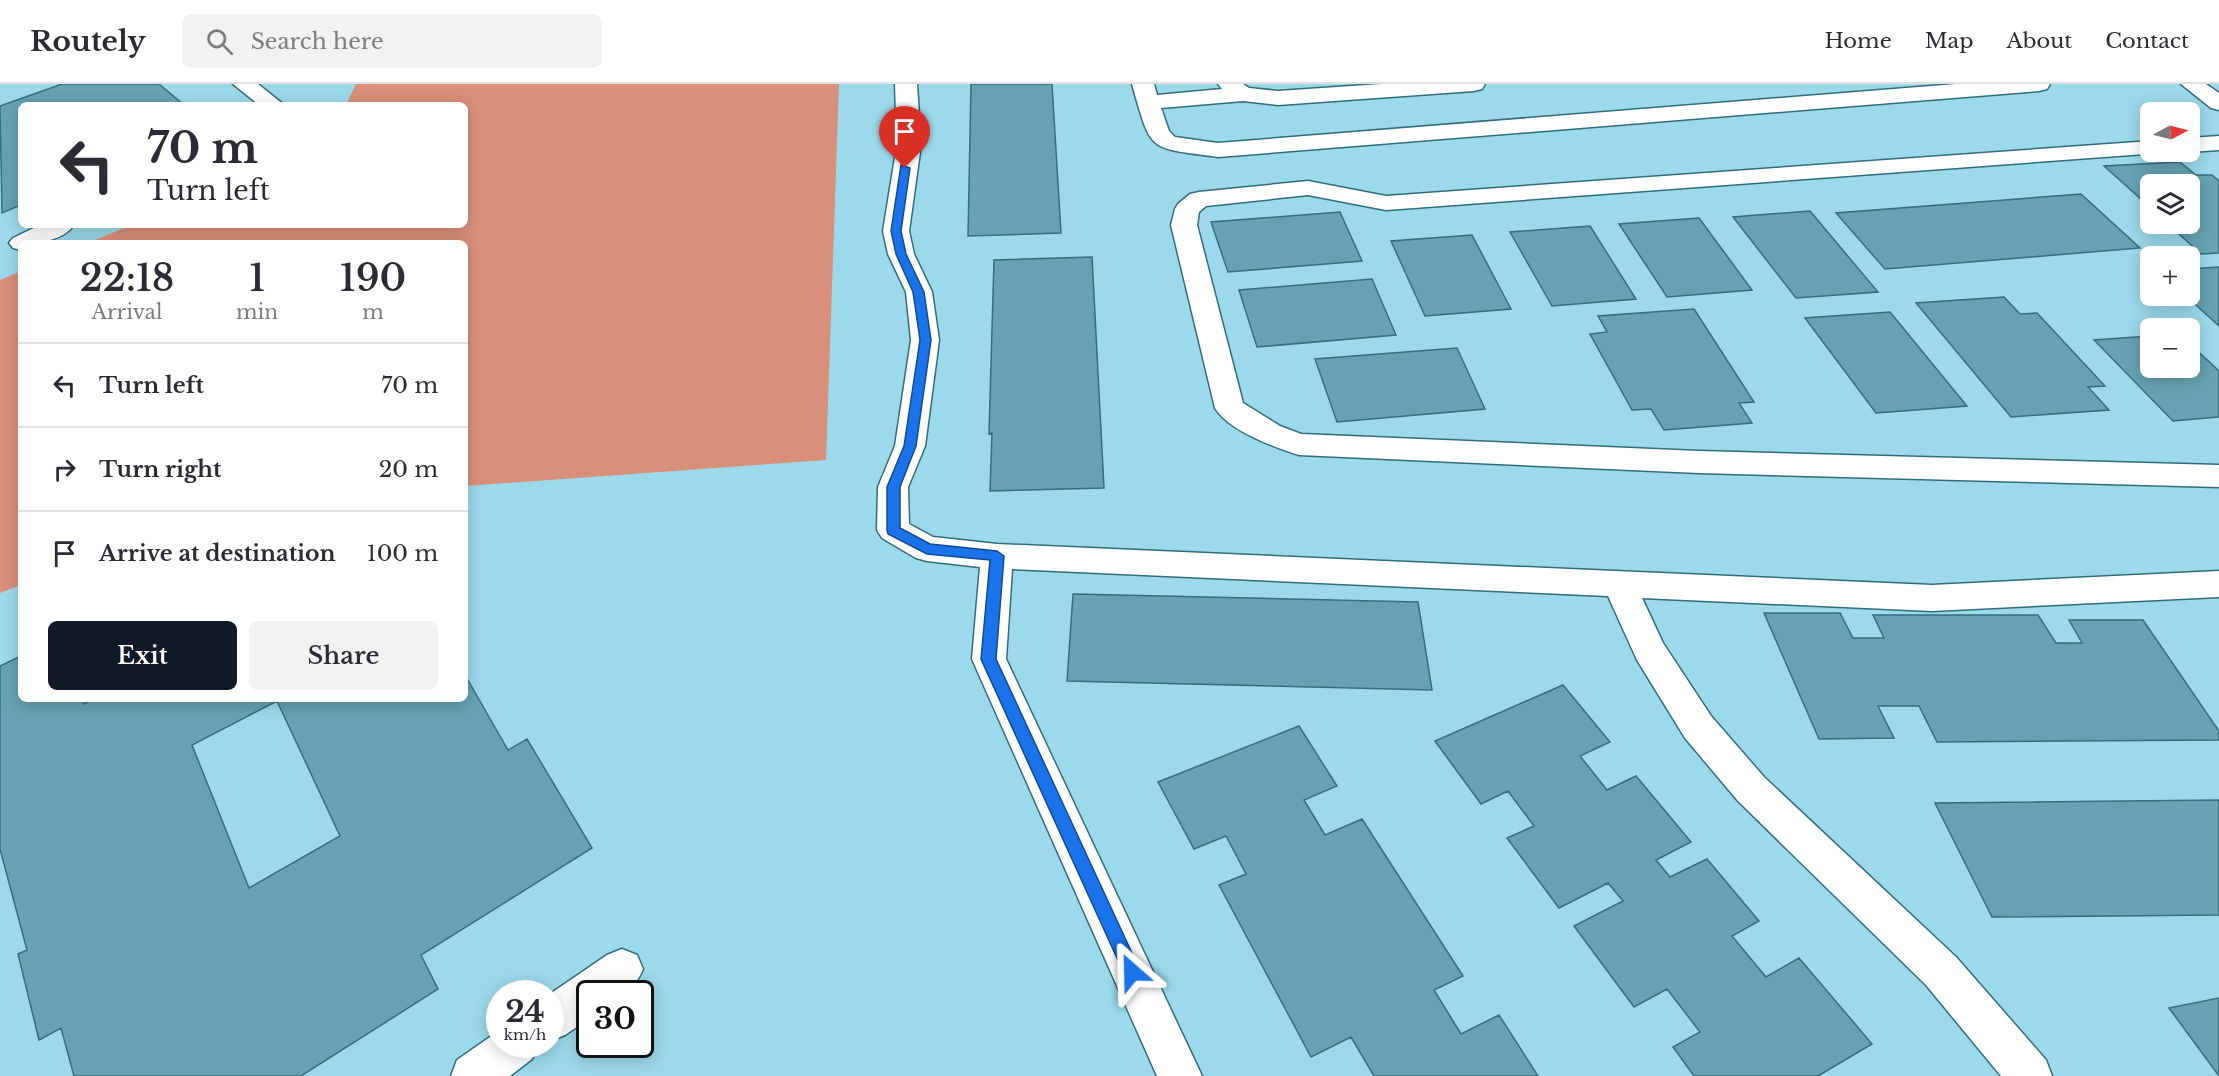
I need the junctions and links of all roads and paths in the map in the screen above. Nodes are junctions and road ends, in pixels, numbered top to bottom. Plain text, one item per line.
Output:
1 (244, 84) edge
2 (906, 84) edge
3 (1474, 84) edge
4 (2039, 84) edge
5 (2192, 84) edge
6 (1236, 89) edge
7 (1146, 93) edge
8 (269, 102) edge
9 (2219, 103) edge
10 (2219, 143) edge
11 (2200, 144) edge
12 (2140, 149) edge
13 (54, 228) edge
14 (28, 240) edge
15 (18, 245) edge
16 (0, 253) edge
17 (2219, 476) edge
18 (997, 556) junction
19 (1619, 583) junction
20 (2219, 584) edge
21 (622, 969) dead end
22 (564, 1010) edge
23 (498, 1058) edge
24 (473, 1076) edge
25 (1180, 1076) edge
26 (2030, 1076) edge

1 - 8 street
2 - 18 street
3 - 6 street
4 - 7 street
5 - 9 street
6 - 7 street
10 - 11 street
12 - 17 street
13 - 14 street
15 - 16 street
18 - 19 street
18 - 25 street
19 - 20 street
19 - 26 street
21 - 22 street
23 - 24 street

